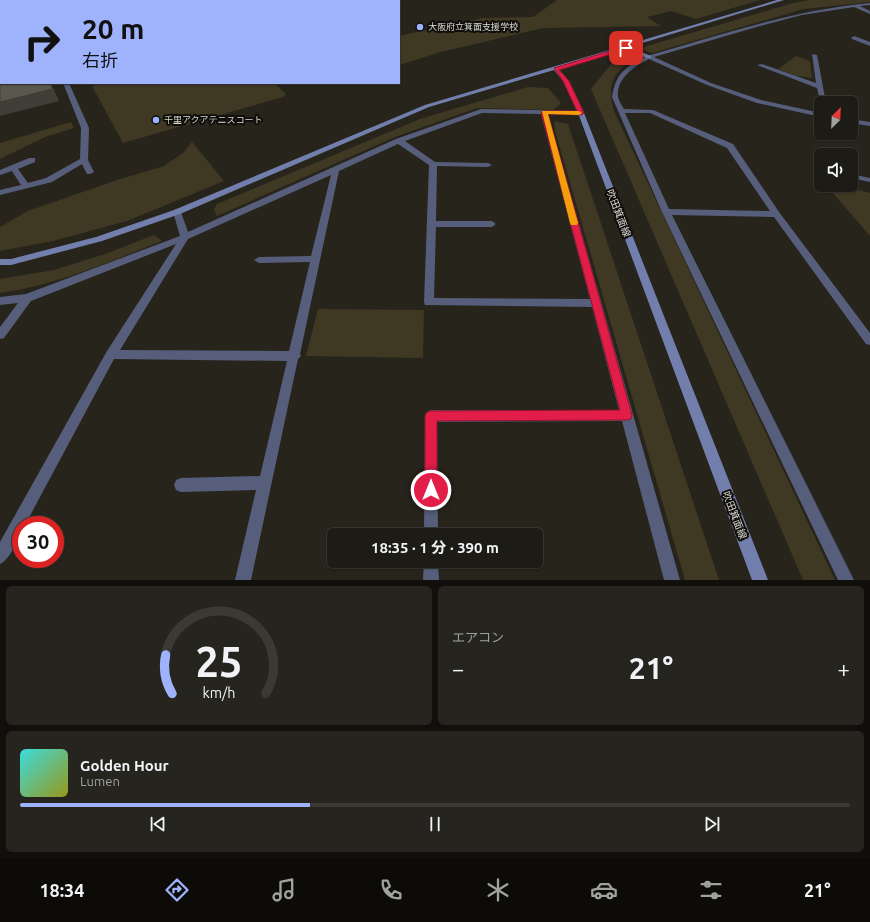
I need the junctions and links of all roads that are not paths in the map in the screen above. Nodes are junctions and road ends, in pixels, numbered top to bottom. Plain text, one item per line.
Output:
1 (782, 0) edge
2 (870, 4) edge
3 (854, 5) junction
4 (870, 13) edge
5 (854, 38) dead end
6 (870, 44) edge
7 (626, 48) junction
8 (814, 55) dead end
9 (649, 57) junction
10 (760, 65) dead end
11 (556, 69) junction
12 (66, 84) edge
13 (820, 87) junction
14 (822, 96) edge
15 (620, 111) junction
16 (544, 112) junction
17 (581, 113) junction
18 (814, 114) edge
19 (858, 122) edge
20 (870, 124) edge
21 (399, 141) junction
22 (32, 160) dead end
23 (84, 160) junction
24 (433, 164) junction
25 (488, 165) dead end
26 (336, 168) junction
27 (14, 169) junction
28 (90, 172) dead end
29 (0, 173) edge
30 (858, 177) edge
31 (870, 180) edge
32 (26, 186) junction
33 (0, 193) edge
34 (177, 212) junction
35 (666, 212) junction
36 (776, 214) junction
37 (432, 224) junction
38 (492, 224) dead end
39 (185, 237) junction
40 (316, 259) junction
41 (259, 260) dead end
42 (0, 262) edge
43 (27, 298) junction
44 (0, 301) edge
45 (595, 303) junction
46 (857, 323) junction
47 (870, 326) edge
48 (0, 334) edge
49 (870, 341) edge
50 (111, 354) junction
51 (295, 356) junction
52 (627, 415) junction
53 (266, 483) junction
54 (181, 485) dead end
55 (431, 528) edge
56 (0, 557) edge
57 (431, 568) edge
58 (243, 580) edge
59 (430, 580) edge
60 (672, 580) edge
61 (760, 580) edge
62 (846, 580) edge

1 - 7 main road
2 - 3 street
3 - 4 street
3 - 9 street
5 - 6 street
7 - 9 main road
7 - 11 main road
8 - 13 street
9 - 15 street
9 - 18 street
10 - 13 street
11 - 17 main road, 吹田箕面線
11 - 34 main road
12 - 23 street
13 - 14 street
15 - 35 street
15 - 36 street
16 - 17 street
16 - 21 street
16 - 45 street
17 - 61 main road, 吹田箕面線
19 - 20 street
21 - 24 street
21 - 26 street
22 - 27 street
23 - 28 street
23 - 32 street
24 - 25 street
24 - 37 street
26 - 39 street
26 - 40 street
27 - 29 street
27 - 32 street
30 - 31 street
32 - 33 street
34 - 39 street
34 - 42 main road
35 - 36 street
35 - 62 street
36 - 46 street
37 - 38 street
37 - 45 street
39 - 43 street
39 - 50 street
40 - 41 street
40 - 51 street
43 - 44 street
43 - 48 street
45 - 52 street
46 - 47 street
46 - 49 street
50 - 51 street
50 - 56 street
51 - 53 street
52 - 55 street
52 - 60 street
53 - 54 street
53 - 58 street
57 - 59 street

